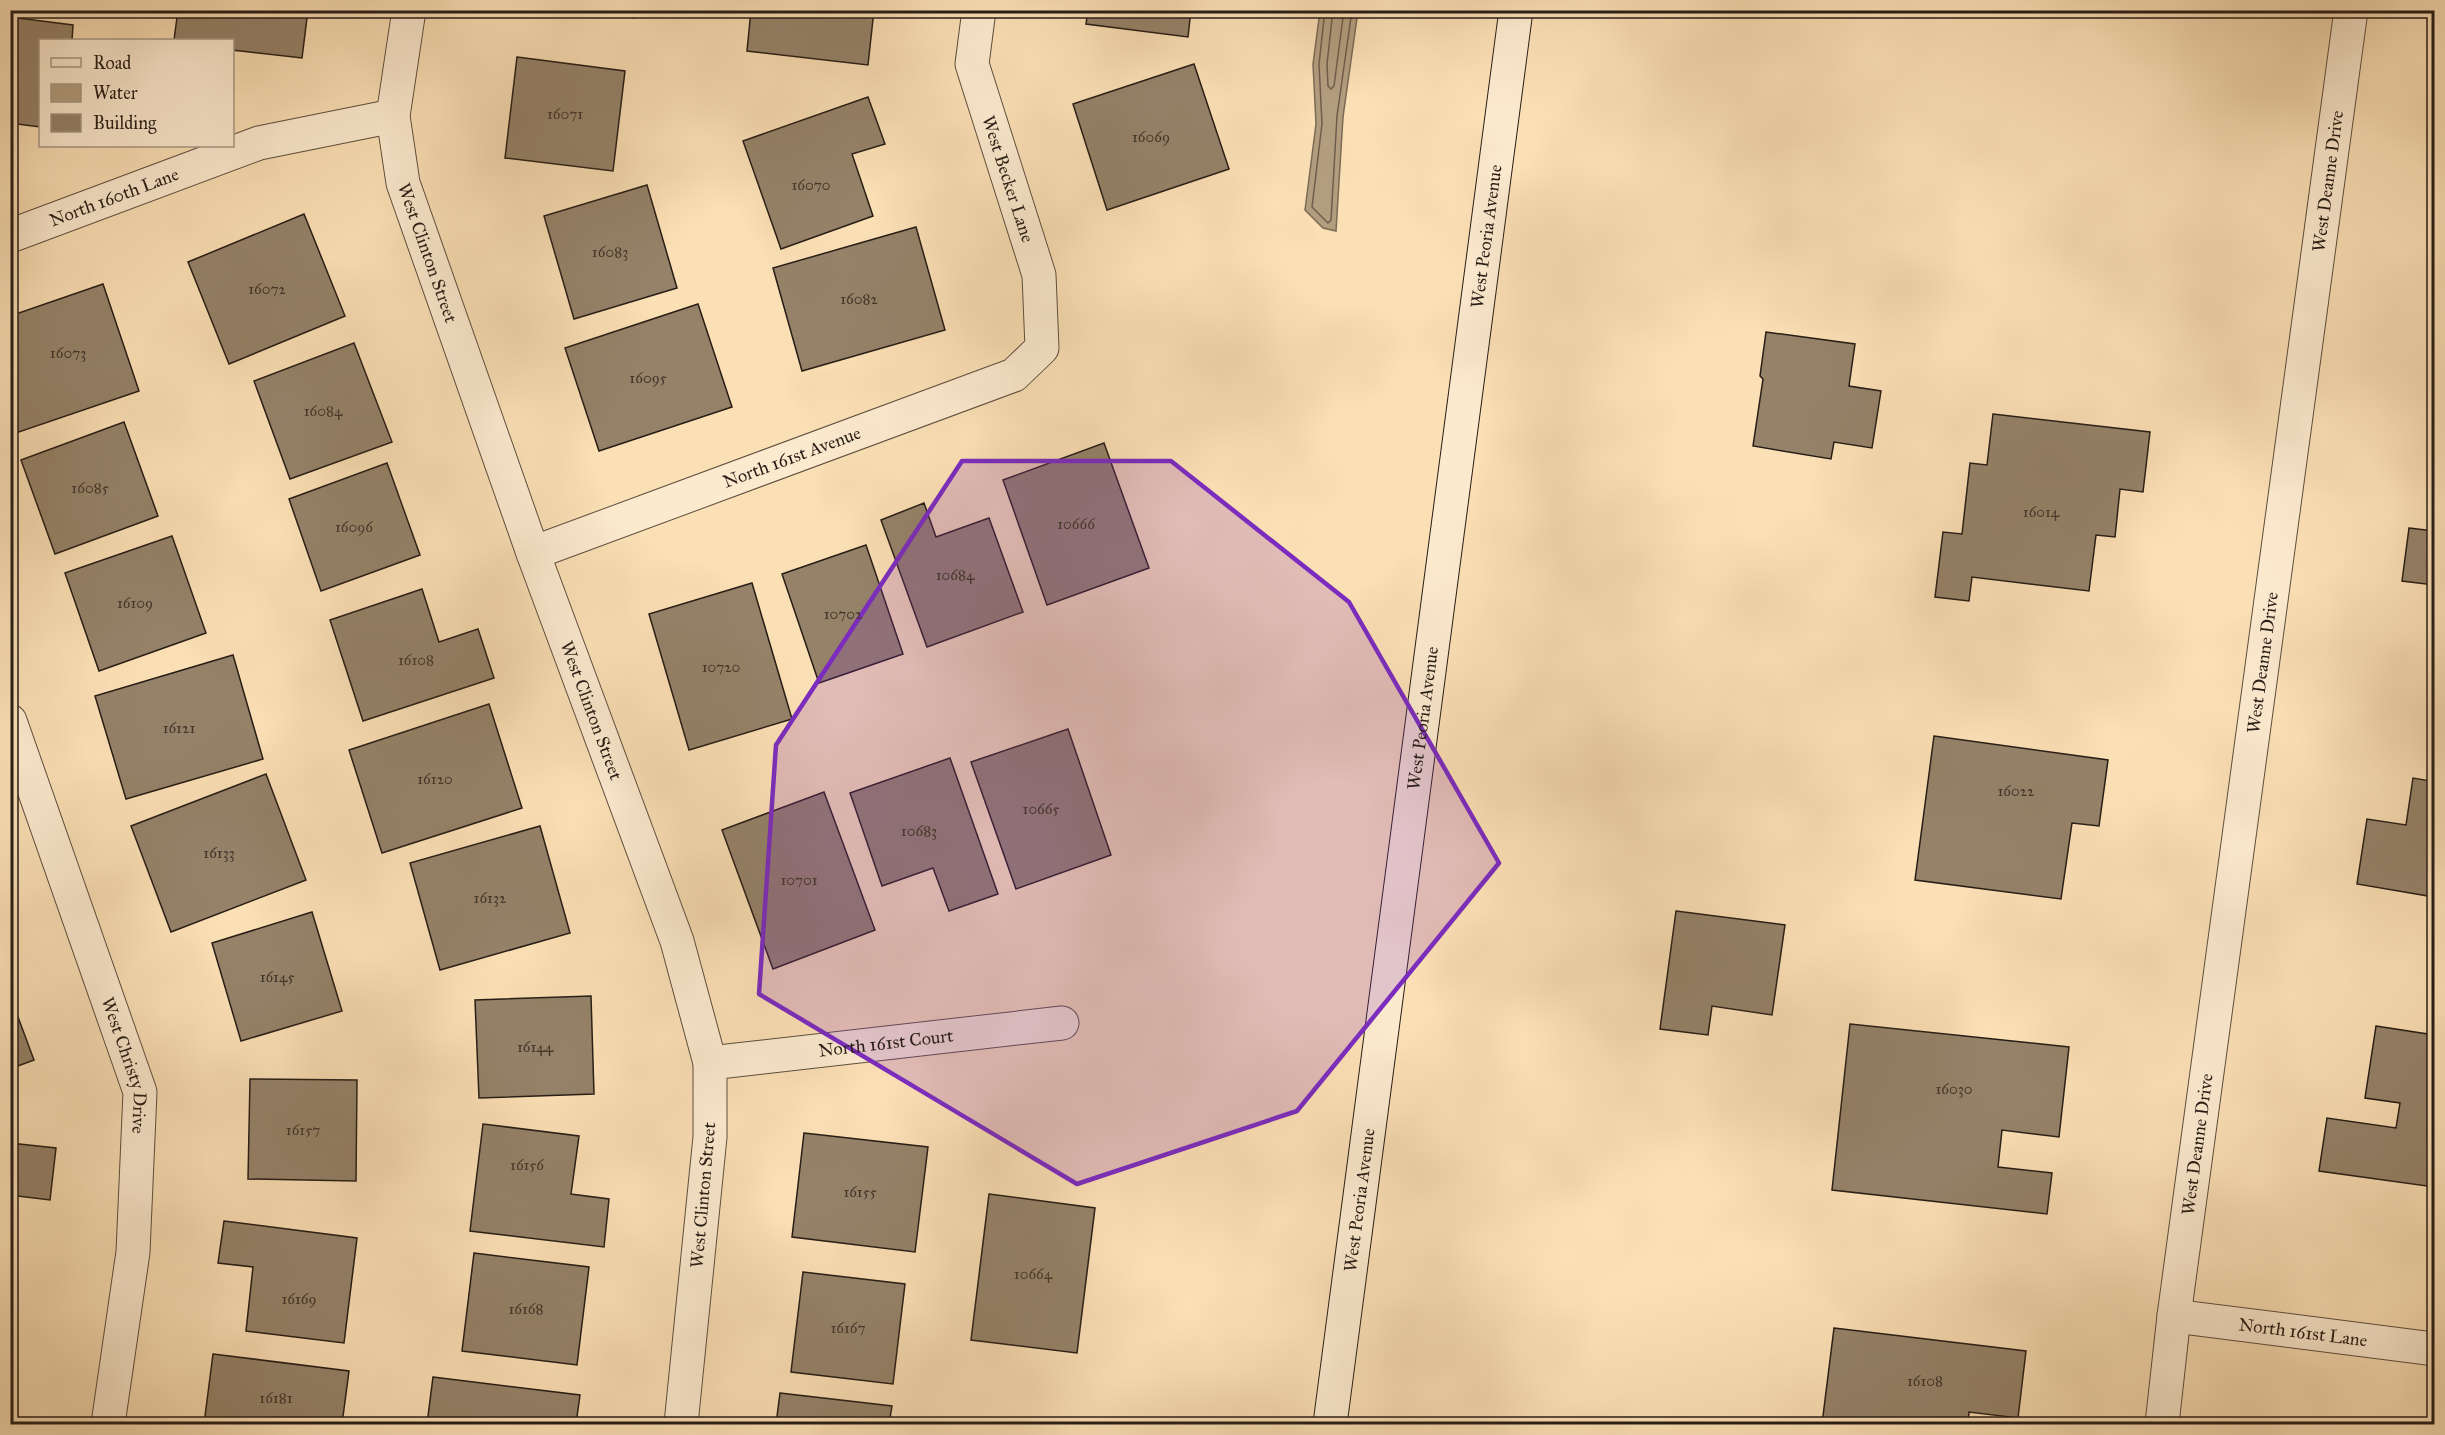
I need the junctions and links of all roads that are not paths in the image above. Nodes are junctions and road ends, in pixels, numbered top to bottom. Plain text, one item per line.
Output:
1 (410, 10) edge
2 (979, 10) edge
3 (1516, 10) edge
4 (2351, 10) edge
5 (393, 116) junction
6 (10, 236) edge
7 (1042, 348) joint
8 (533, 553) junction
9 (10, 721) edge
10 (1062, 1023) dead end
11 (710, 1064) junction
12 (2174, 1316) junction
13 (2434, 1349) edge
14 (108, 1425) edge
15 (681, 1425) edge
16 (1330, 1425) edge
17 (2162, 1425) edge

1 - 5 street, West Clinton Street
2 - 7 street, West Becker Lane
3 - 16 street, West Peoria Avenue
4 - 12 street, West Deanne Drive
5 - 6 street, North 160th Lane
5 - 8 street, West Clinton Street
7 - 8 street, North 161st Avenue
8 - 11 street, West Clinton Street
9 - 14 street, West Christy Drive
10 - 11 street, North 161st Court
11 - 15 street, West Clinton Street
12 - 13 street, North 161st Lane
12 - 17 street, West Deanne Drive

